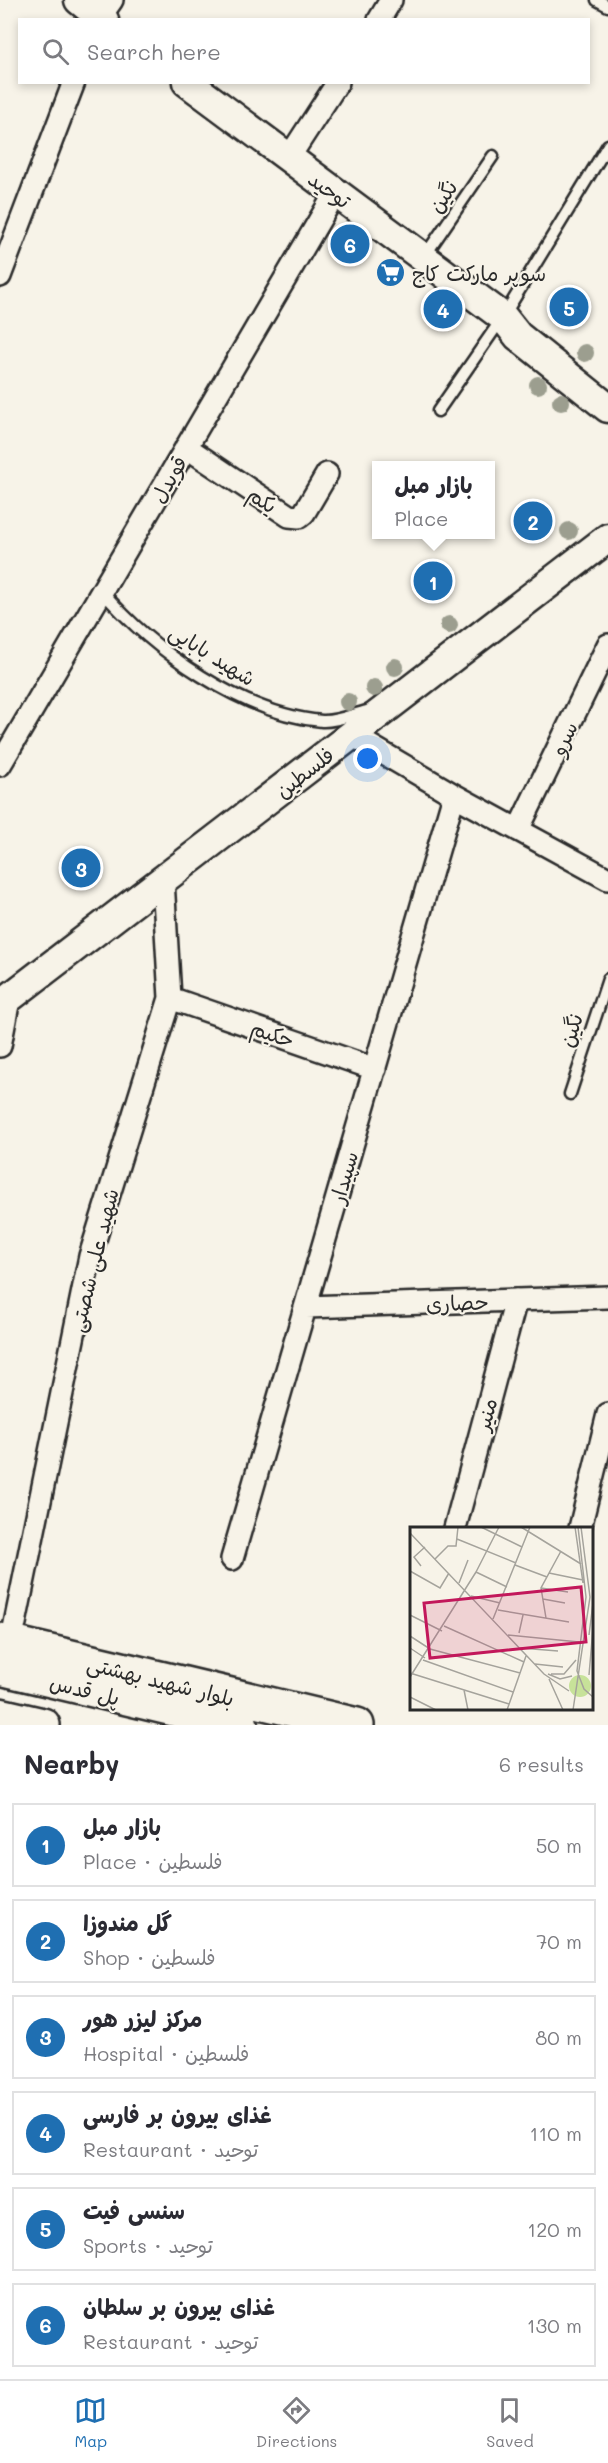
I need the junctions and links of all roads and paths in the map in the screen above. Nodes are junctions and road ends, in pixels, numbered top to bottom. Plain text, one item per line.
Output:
1 (392, 0) edge
2 (597, 0) edge
3 (608, 6) edge
4 (380, 18) edge
5 (73, 84) edge
6 (190, 84) edge
7 (337, 84) edge
8 (608, 145) edge
9 (493, 156) dead end
10 (288, 159) junction
11 (336, 192) junction
12 (423, 258) junction
13 (0, 276) edge
14 (503, 317) junction
15 (606, 404) edge
16 (438, 411) dead end
17 (186, 447) junction
18 (327, 474) dead end
19 (604, 538) edge
20 (102, 591) junction
21 (608, 645) edge
22 (391, 705) junction
23 (352, 735) junction
24 (0, 765) edge
25 (454, 795) junction
26 (518, 830) junction
27 (608, 879) edge
28 (163, 880) junction
29 (608, 979) edge
30 (170, 998) junction
31 (4, 1002) edge
32 (0, 1046) edge
33 (375, 1069) junction
34 (570, 1094) dead end
35 (608, 1297) edge
36 (516, 1300) junction
37 (306, 1306) junction
38 (608, 1414) edge
39 (454, 1527) edge
40 (580, 1527) edge
41 (232, 1559) dead end
42 (4, 1650) edge
43 (0, 1715) edge
44 (43, 1725) edge
45 (241, 1725) edge
46 (357, 1725) edge

1 - 4 street
2 - 3 lane
5 - 13 street
6 - 10 main road, توحید
7 - 10 street
8 - 14 lane
9 - 12 lane, نگین
10 - 11 main road, توحید
11 - 12 main road, توحید
11 - 17 street, قویدل
12 - 14 main road, توحید
14 - 15 main road, توحید
14 - 16 lane
17 - 18 street, یکم
17 - 20 street, قویدل
19 - 22 main road, فلسطین
20 - 22 lane, شهید بابایی
20 - 24 street, قویدل
21 - 26 street, سرو
22 - 23 main road, فلسطین
23 - 25 street
23 - 28 main road, فلسطین
25 - 26 street
25 - 33 street, سپیدار
26 - 27 street
28 - 30 street, شهید علی شصتی
28 - 31 main road, فلسطین
29 - 34 lane, نگین
30 - 33 street, حکیم
30 - 42 street, شهید علی شصتی
31 - 32 street
33 - 37 street, سپیدار
35 - 36 street, حصاری
36 - 37 street, حصاری
36 - 39 street, منیر
37 - 41 street, سپیدار
38 - 40 street
42 - 45 main road, پل قدس
42 - 46 main road, بلوار شهید بهشتی
43 - 44 main road

